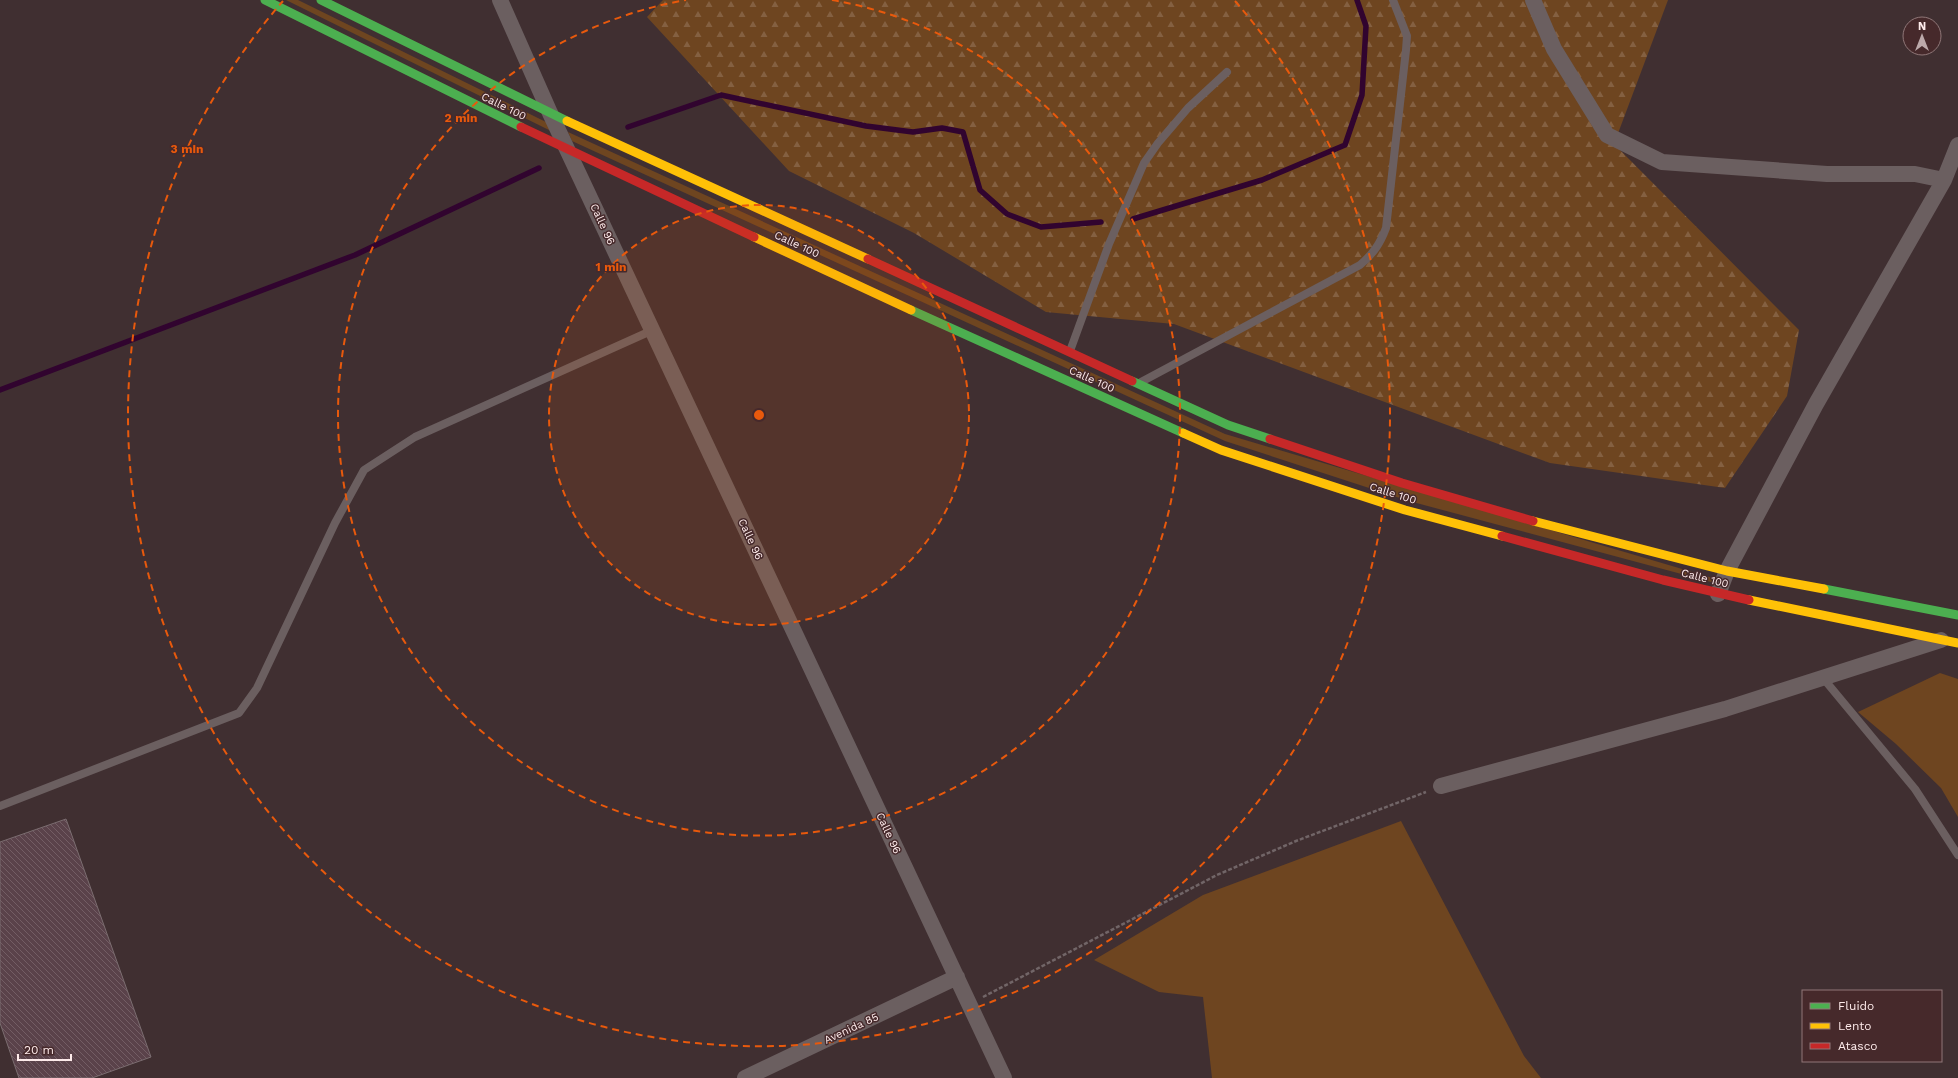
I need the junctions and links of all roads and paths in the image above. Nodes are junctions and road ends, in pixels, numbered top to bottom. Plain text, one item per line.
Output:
1 (265, 0) edge
2 (321, 0) edge
3 (500, 0) edge
4 (1393, 0) edge
5 (1533, 0) edge
6 (1226, 72) dead end
7 (550, 113) junction
8 (1958, 144) edge
9 (569, 151) junction
10 (1944, 180) junction
11 (653, 330) junction
12 (1070, 352) junction
13 (1138, 384) junction
14 (1727, 571) junction
15 (1718, 594) junction
16 (1958, 615) edge
17 (1950, 641) edge
18 (1823, 678) junction
19 (1441, 786) joint
20 (0, 806) edge
21 (1958, 855) edge
22 (957, 977) junction
23 (969, 1003) junction
24 (745, 1078) edge
25 (1004, 1078) edge

1 - 9 highway, Calle 100
2 - 7 highway, Calle 100
3 - 7 street, Calle 96
4 - 13 lane
5 - 10 street
6 - 12 lane
7 - 9 street, Calle 96
7 - 12 highway, Calle 100
8 - 10 street
9 - 11 street, Calle 96
9 - 15 highway, Calle 100
10 - 14 street
11 - 20 lane
11 - 22 street, Calle 96
12 - 13 highway, Calle 100
13 - 14 highway, Calle 100
14 - 15 street
14 - 16 highway, Calle 100
15 - 17 highway, Calle 100
17 - 18 street
18 - 19 street
18 - 21 lane
19 - 23 path
22 - 23 street, Calle 96
22 - 24 street, Avenida 85
23 - 25 street, Calle 96

